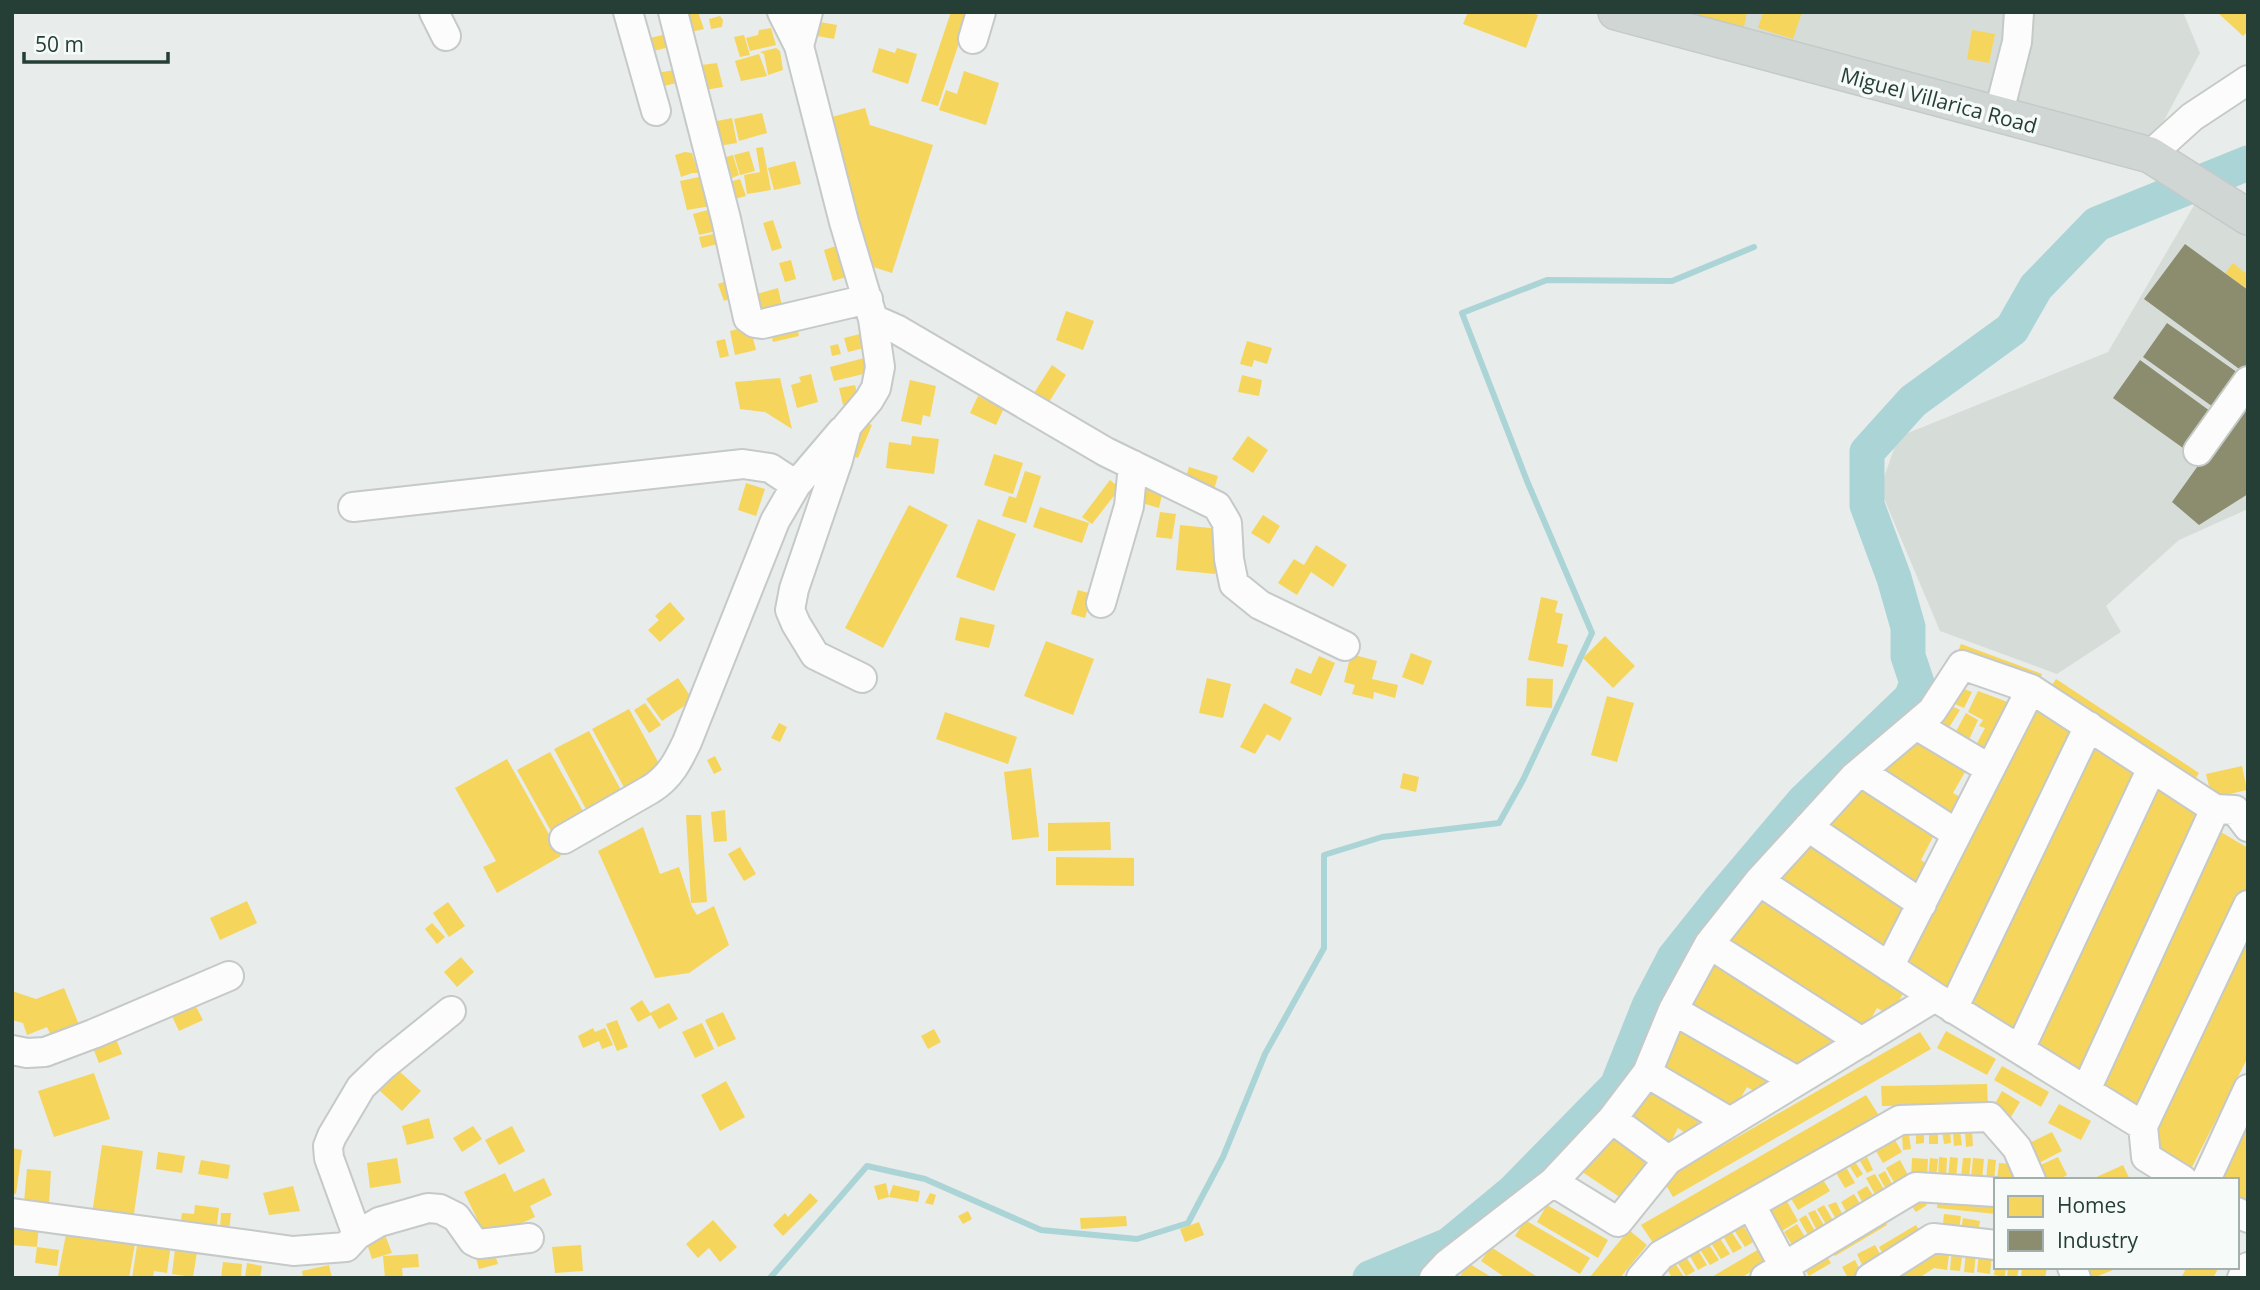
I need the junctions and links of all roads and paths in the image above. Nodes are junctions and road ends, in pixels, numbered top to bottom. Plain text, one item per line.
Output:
1 (628, 12) edge
2 (673, 12) edge
3 (782, 12) edge
4 (808, 12) edge
5 (981, 12) edge
6 (1616, 12) edge
7 (2019, 12) edge
8 (973, 39) dead end
9 (799, 46) junction
10 (2248, 80) edge
11 (656, 111) dead end
12 (1998, 116) junction
13 (2164, 164) junction
14 (2240, 213) edge
15 (871, 309) junction
16 (2248, 381) edge
17 (846, 426) junction
18 (2198, 451) dead end
19 (1133, 465) junction
20 (796, 485) junction
21 (354, 506) dead end
22 (1101, 603) dead end
23 (1345, 646) dead end
24 (862, 677) dead end
25 (2031, 689) junction
26 (1916, 725) junction
27 (2089, 726) junction
28 (2152, 768) junction
29 (1990, 769) junction
30 (1861, 772) junction
31 (2215, 809) junction
32 (1808, 827) junction
33 (2248, 827) edge
34 (1957, 834) junction
35 (564, 839) dead end
36 (1759, 881) junction
37 (1922, 904) junction
38 (2248, 905) edge
39 (1709, 944) junction
40 (1889, 967) junction
41 (229, 976) dead end
42 (1944, 1003) junction
43 (1672, 1010) junction
44 (451, 1011) dead end
45 (1862, 1042) junction
46 (2020, 1049) junction
47 (12, 1050) edge
48 (1647, 1073) junction
49 (1797, 1081) junction
50 (2248, 1089) edge
51 (2086, 1090) junction
52 (1612, 1119) junction
53 (1730, 1122) junction
54 (2143, 1126) junction
55 (1668, 1160) junction
56 (2031, 1178) edge
57 (2180, 1178) edge
58 (2207, 1178) edge
59 (1553, 1182) junction
60 (1994, 1192) edge
61 (1751, 1205) junction
62 (12, 1213) edge
63 (357, 1235) junction
64 (529, 1238) dead end
65 (1994, 1245) edge
66 (2248, 1267) edge
67 (1779, 1274) edge
68 (1434, 1278) edge
69 (1641, 1278) edge
70 (1870, 1278) edge
71 (2242, 1278) edge

1 - 11 street
2 - 15 street
3 - 9 street
4 - 9 street
5 - 8 street
6 - 12 main road, Miguel Villarica Road
7 - 12 street
9 - 15 street
10 - 13 street
12 - 13 main road, Miguel Villarica Road
13 - 14 main road, Miguel Villarica Road
15 - 17 street
15 - 19 street
16 - 18 street
17 - 20 street
17 - 24 street
19 - 22 street
19 - 23 street
20 - 21 street
20 - 35 street
25 - 26 street
25 - 27 street
25 - 29 street
26 - 29 street
26 - 30 street
27 - 28 street
27 - 42 street
28 - 31 street
28 - 46 street
29 - 34 street
30 - 32 street
30 - 34 street
31 - 33 street
31 - 51 street
32 - 36 street
32 - 37 street
34 - 37 street
36 - 39 street
36 - 40 street
37 - 40 street
38 - 54 street
39 - 43 street
39 - 45 street
40 - 42 street
41 - 47 street
42 - 45 street
42 - 46 street
43 - 48 street
43 - 49 street
44 - 63 street
45 - 49 street
46 - 51 street
48 - 52 street
48 - 53 street
49 - 53 street
50 - 58 street
51 - 54 street
52 - 55 street
52 - 59 street
53 - 55 street
54 - 57 street
55 - 59 street
56 - 61 street
59 - 68 street
60 - 67 street
61 - 67 street
61 - 69 street
62 - 63 street
63 - 64 street
65 - 70 street
66 - 71 street

